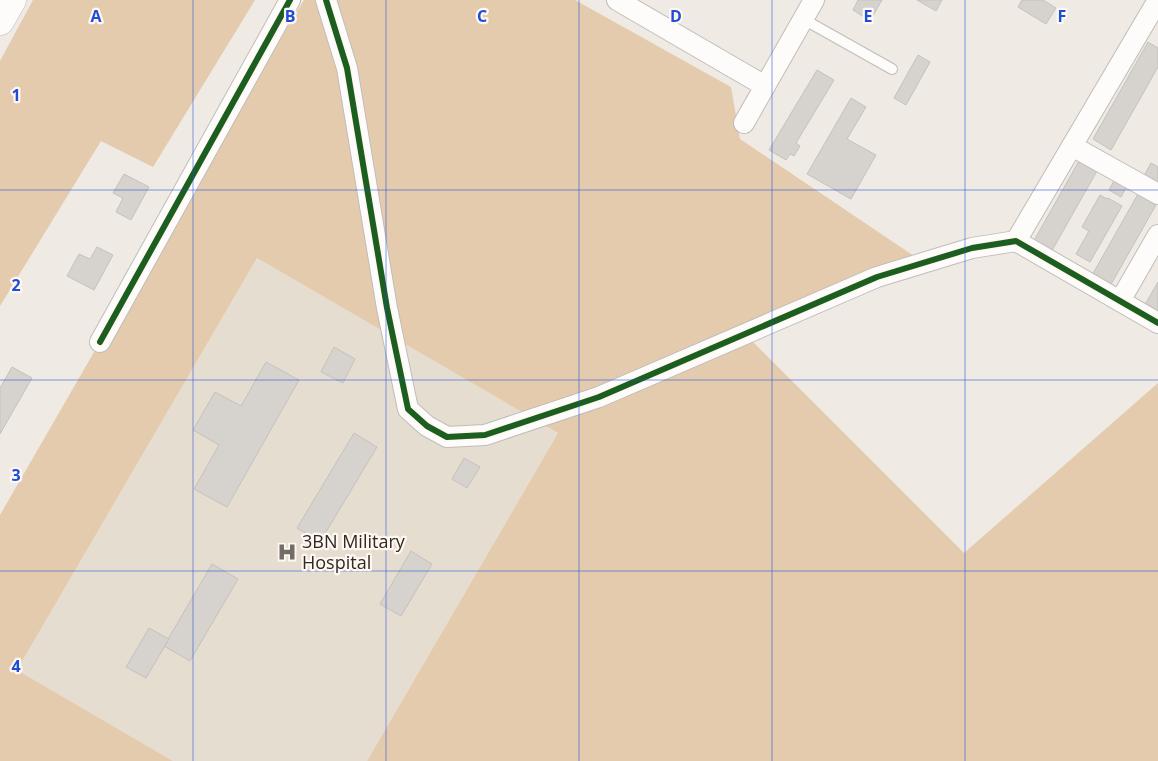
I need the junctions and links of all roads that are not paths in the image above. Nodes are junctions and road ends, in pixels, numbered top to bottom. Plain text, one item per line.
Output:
1 (12, 0) edge
2 (290, 0) edge
3 (326, 0) edge
4 (618, 0) edge
5 (814, 0) edge
6 (1158, 0) edge
7 (803, 19) junction
8 (0, 21) edge
9 (892, 69) dead end
10 (765, 86) junction
11 (744, 123) dead end
12 (1072, 146) junction
13 (1158, 194) edge
14 (1158, 235) edge
15 (1016, 241) junction
16 (1120, 301) junction
17 (1158, 323) edge
18 (100, 342) dead end

1 - 8 highway
2 - 18 street
3 - 15 street
4 - 10 street
5 - 7 street
6 - 12 street
7 - 9 lane
7 - 10 street
10 - 11 street
12 - 13 street
12 - 15 street
14 - 16 street
15 - 16 street
16 - 17 street

